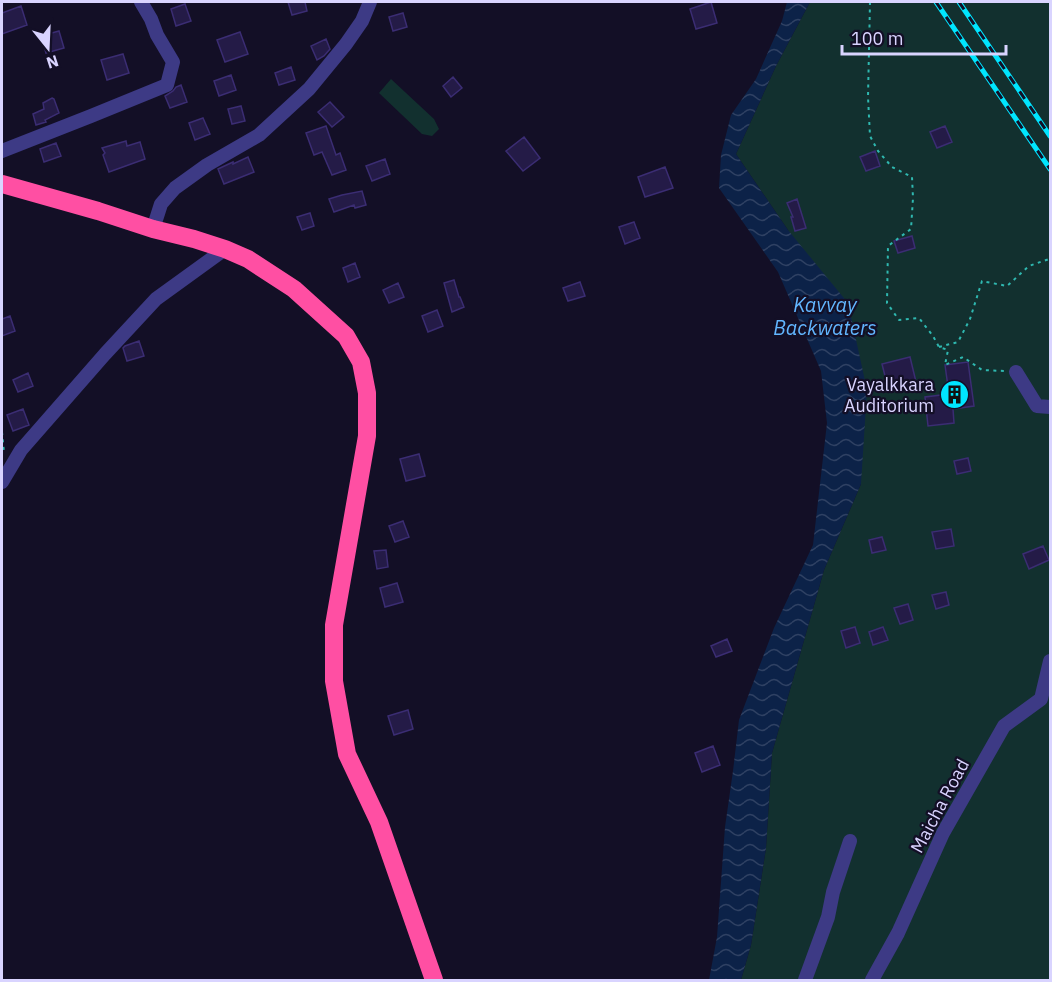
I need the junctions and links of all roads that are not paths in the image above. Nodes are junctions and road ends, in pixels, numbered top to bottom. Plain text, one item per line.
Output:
1 (141, 2) edge
2 (370, 2) edge
3 (2, 151) edge
4 (2, 184) edge
5 (153, 229) junction
6 (225, 249) junction
7 (1016, 372) road end
8 (1050, 407) edge
9 (2, 482) edge
10 (1050, 661) edge
11 (850, 842) dead end
12 (434, 981) edge
13 (806, 981) edge
14 (872, 981) edge

1 - 3 street
2 - 5 street
4 - 5 highway
5 - 6 highway
6 - 9 street
6 - 12 highway
7 - 8 street
10 - 14 street, Maicha Road
11 - 13 street

